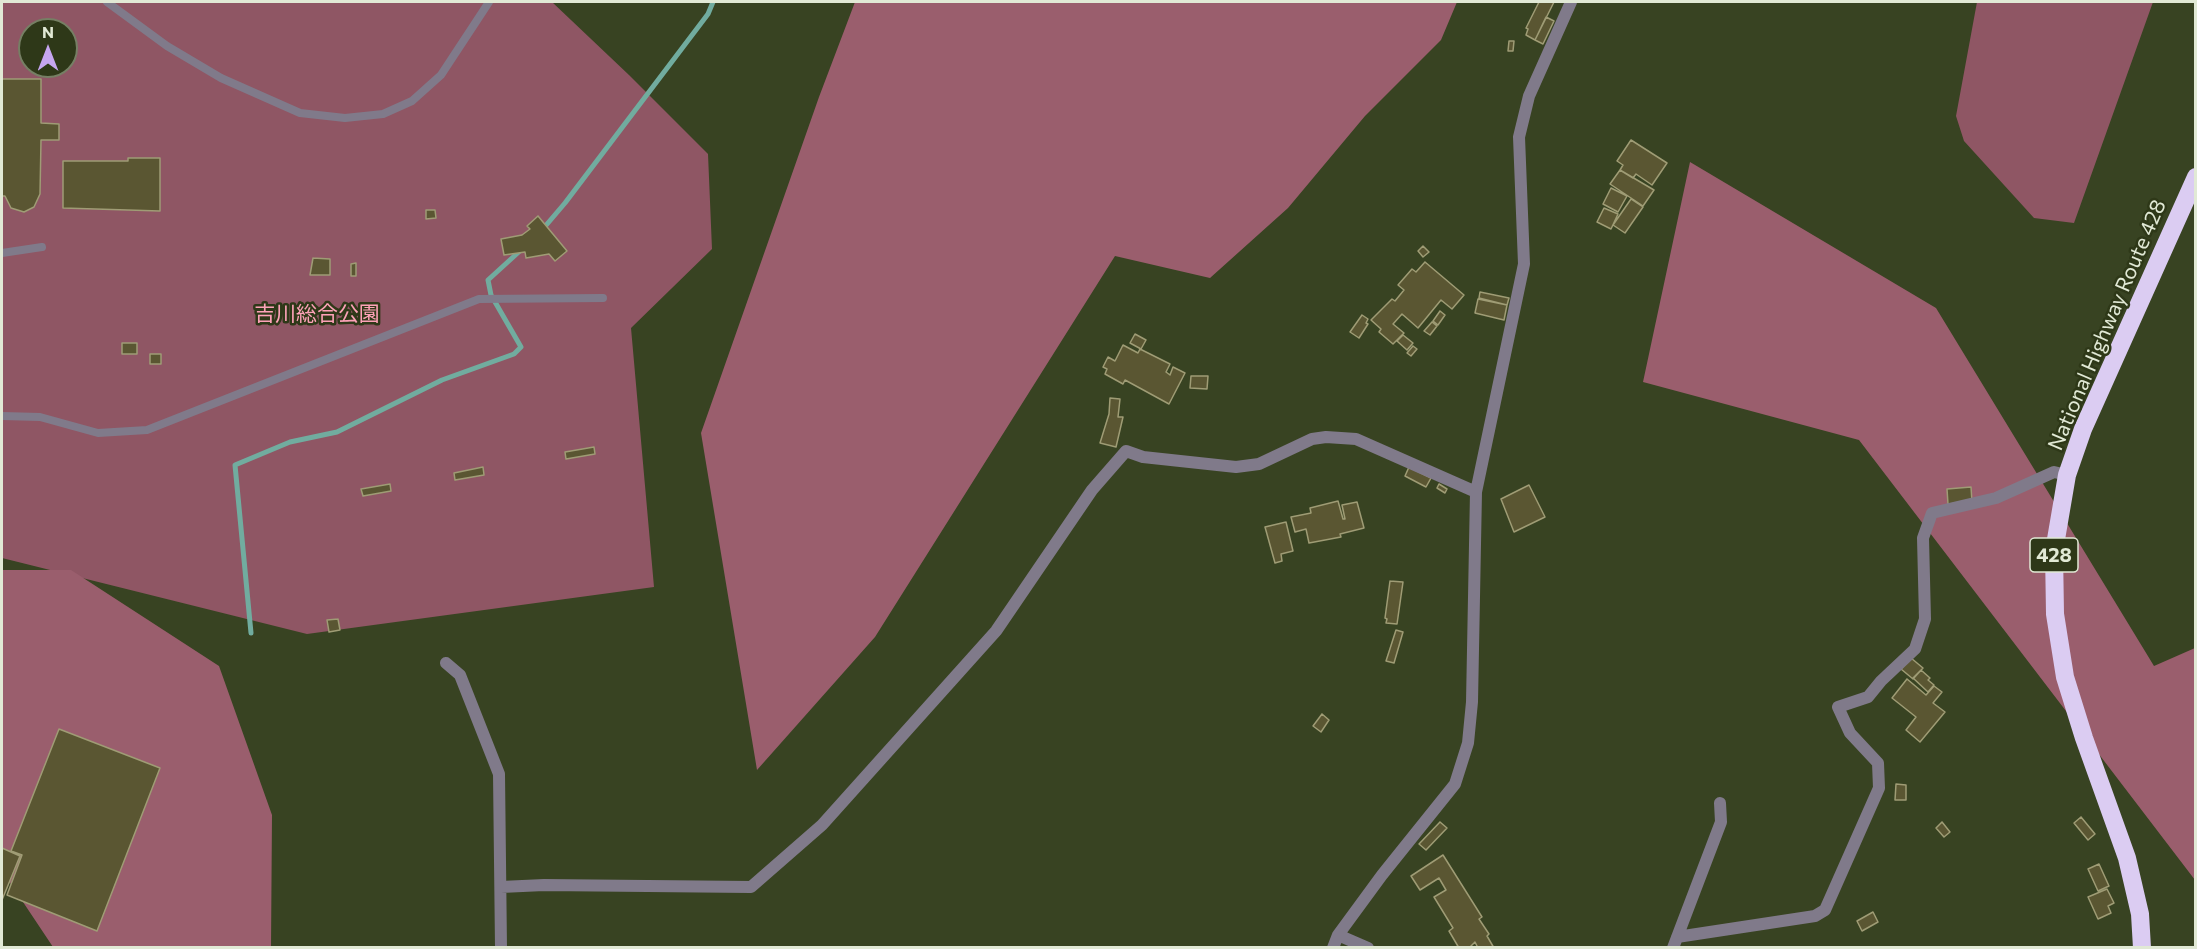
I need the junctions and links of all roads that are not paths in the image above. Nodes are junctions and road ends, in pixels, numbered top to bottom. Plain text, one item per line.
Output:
1 (107, 2) edge
2 (489, 2) edge
3 (1571, 2) edge
4 (2196, 177) edge
5 (42, 247) dead end
6 (2, 253) edge
7 (603, 298) dead end
8 (2, 416) edge
9 (2067, 475) junction
10 (1476, 492) junction
11 (446, 663) dead end
12 (1720, 803) dead end
13 (501, 887) junction
14 (1338, 935) junction
15 (1675, 942) edge
16 (501, 948) edge
17 (1333, 948) edge
18 (1368, 948) edge
19 (2142, 948) edge

1 - 2 lane
3 - 10 street
4 - 9 highway, National Highway Route 428 / 428
5 - 6 lane
7 - 8 lane
9 - 15 street
9 - 19 highway, National Highway Route 428 / 428
10 - 13 street
10 - 14 street
11 - 13 street
12 - 15 street
13 - 16 street
14 - 17 street
14 - 18 street

